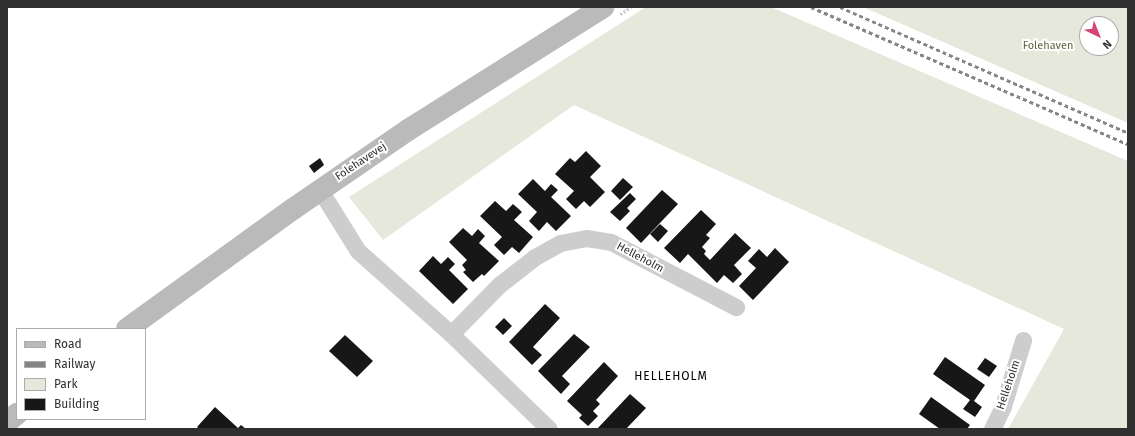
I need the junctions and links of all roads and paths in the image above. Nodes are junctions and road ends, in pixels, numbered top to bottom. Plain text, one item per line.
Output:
1 (603, 7) edge
2 (320, 190) junction
3 (736, 307) dead end
4 (128, 328) edge
5 (451, 334) junction
6 (1023, 340) dead end
7 (16, 415) edge
8 (7, 422) edge
9 (548, 429) edge
10 (992, 429) edge

1 - 2 street, Folehavevej
2 - 4 street, Folehavevej
2 - 5 street
3 - 5 street, Helleholm
5 - 9 street
6 - 10 street, Helleholm
7 - 8 street

